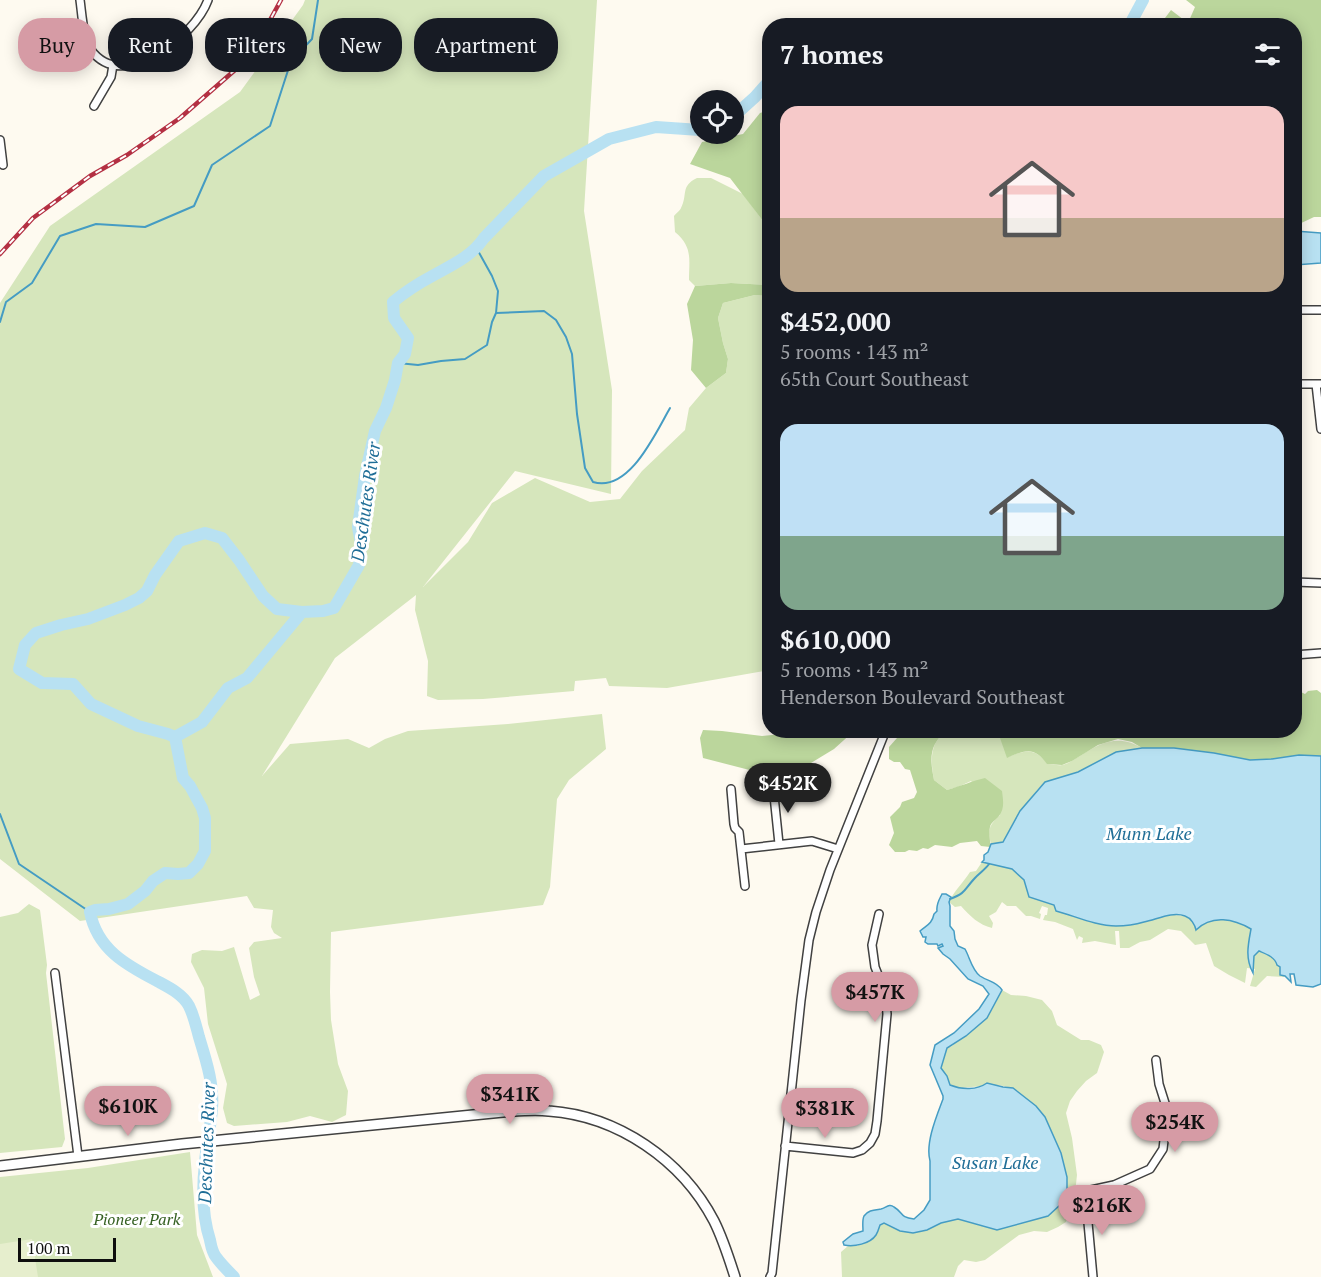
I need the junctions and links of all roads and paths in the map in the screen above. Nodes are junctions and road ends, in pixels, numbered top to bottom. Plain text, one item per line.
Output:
1 (80, 0) edge
2 (207, 0) edge
3 (193, 24) edge
4 (108, 63) edge
5 (112, 72) edge
6 (94, 106) dead end
7 (0, 140) edge
8 (3, 165) dead end
9 (1302, 310) edge
10 (1321, 310) edge
11 (1302, 384) edge
12 (1319, 384) edge
13 (1321, 429) edge
14 (1302, 582) edge
15 (1321, 583) edge
16 (1321, 653) edge
17 (1302, 654) edge
18 (883, 738) edge
19 (773, 786) dead end
20 (731, 789) dead end
21 (779, 844) junction
22 (741, 849) junction
23 (838, 849) junction
24 (745, 886) dead end
25 (879, 914) dead end
26 (55, 972) dead end
27 (1156, 1060) dead end
28 (785, 1146) junction
29 (78, 1156) junction
30 (0, 1166) edge
31 (735, 1277) edge
32 (770, 1277) edge
33 (1093, 1277) edge

1 - 4 street
2 - 3 street
5 - 6 street
7 - 8 street
9 - 10 street
11 - 12 street
12 - 13 street
14 - 15 street
16 - 17 street
18 - 23 street
19 - 21 street
20 - 22 street
21 - 22 street
21 - 23 street
22 - 24 street
23 - 28 street
25 - 28 street
26 - 29 street
27 - 33 street
28 - 32 street
29 - 30 street
29 - 31 street

